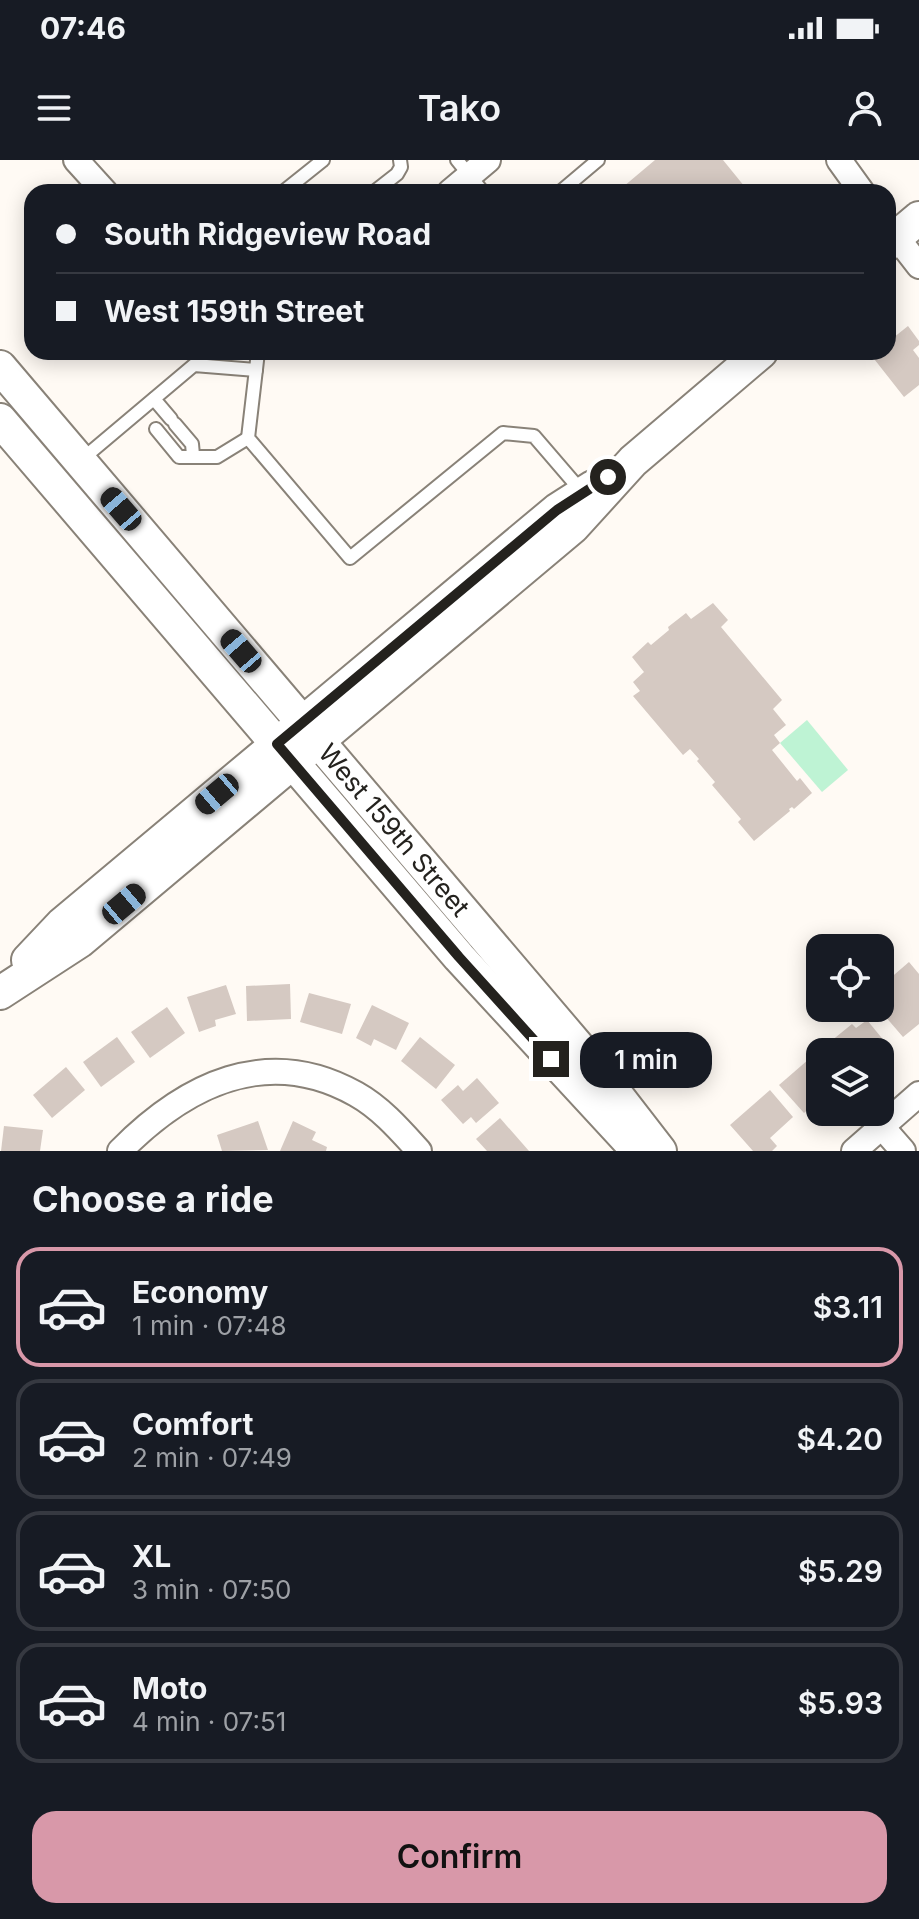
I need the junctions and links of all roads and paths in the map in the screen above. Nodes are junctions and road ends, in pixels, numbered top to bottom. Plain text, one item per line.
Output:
1 (76, 160) edge
2 (323, 160) edge
3 (400, 160) edge
4 (598, 160) edge
5 (839, 160) edge
6 (98, 184) edge
7 (293, 184) edge
8 (384, 184) edge
9 (570, 184) edge
10 (856, 184) edge
11 (898, 231) edge
12 (919, 266) edge
13 (257, 360) edge
14 (752, 360) edge
15 (0, 367) edge
16 (256, 370) junction
17 (154, 399) junction
18 (140, 411) junction
19 (0, 420) edge
20 (248, 438) junction
21 (193, 455) junction
22 (80, 461) junction
23 (633, 461) junction
24 (583, 493) junction
25 (310, 732) junction
26 (285, 753) junction
27 (0, 992) edge
28 (919, 1094) edge
29 (882, 1127) junction
30 (120, 1151) edge
31 (419, 1151) edge
32 (638, 1151) edge
33 (660, 1151) edge
34 (854, 1151) edge
35 (903, 1151) edge

1 - 6 street
2 - 7 lane
3 - 8 lane
4 - 9 lane
5 - 10 street
11 - 12 street
13 - 16 lane
14 - 23 main road
15 - 22 main road, West 159th Street
16 - 17 lane
16 - 20 lane
17 - 18 lane
17 - 21 lane
18 - 21 lane
18 - 22 lane
19 - 26 main road, West 159th Street
20 - 21 lane
20 - 24 lane
22 - 25 main road, West 159th Street
23 - 24 main road
23 - 25 main road
24 - 25 main road
25 - 26 main road
25 - 33 main road, West 159th Street
26 - 27 main road
26 - 32 main road, West 159th Street
28 - 29 street
29 - 34 street
29 - 35 street
30 - 31 street

